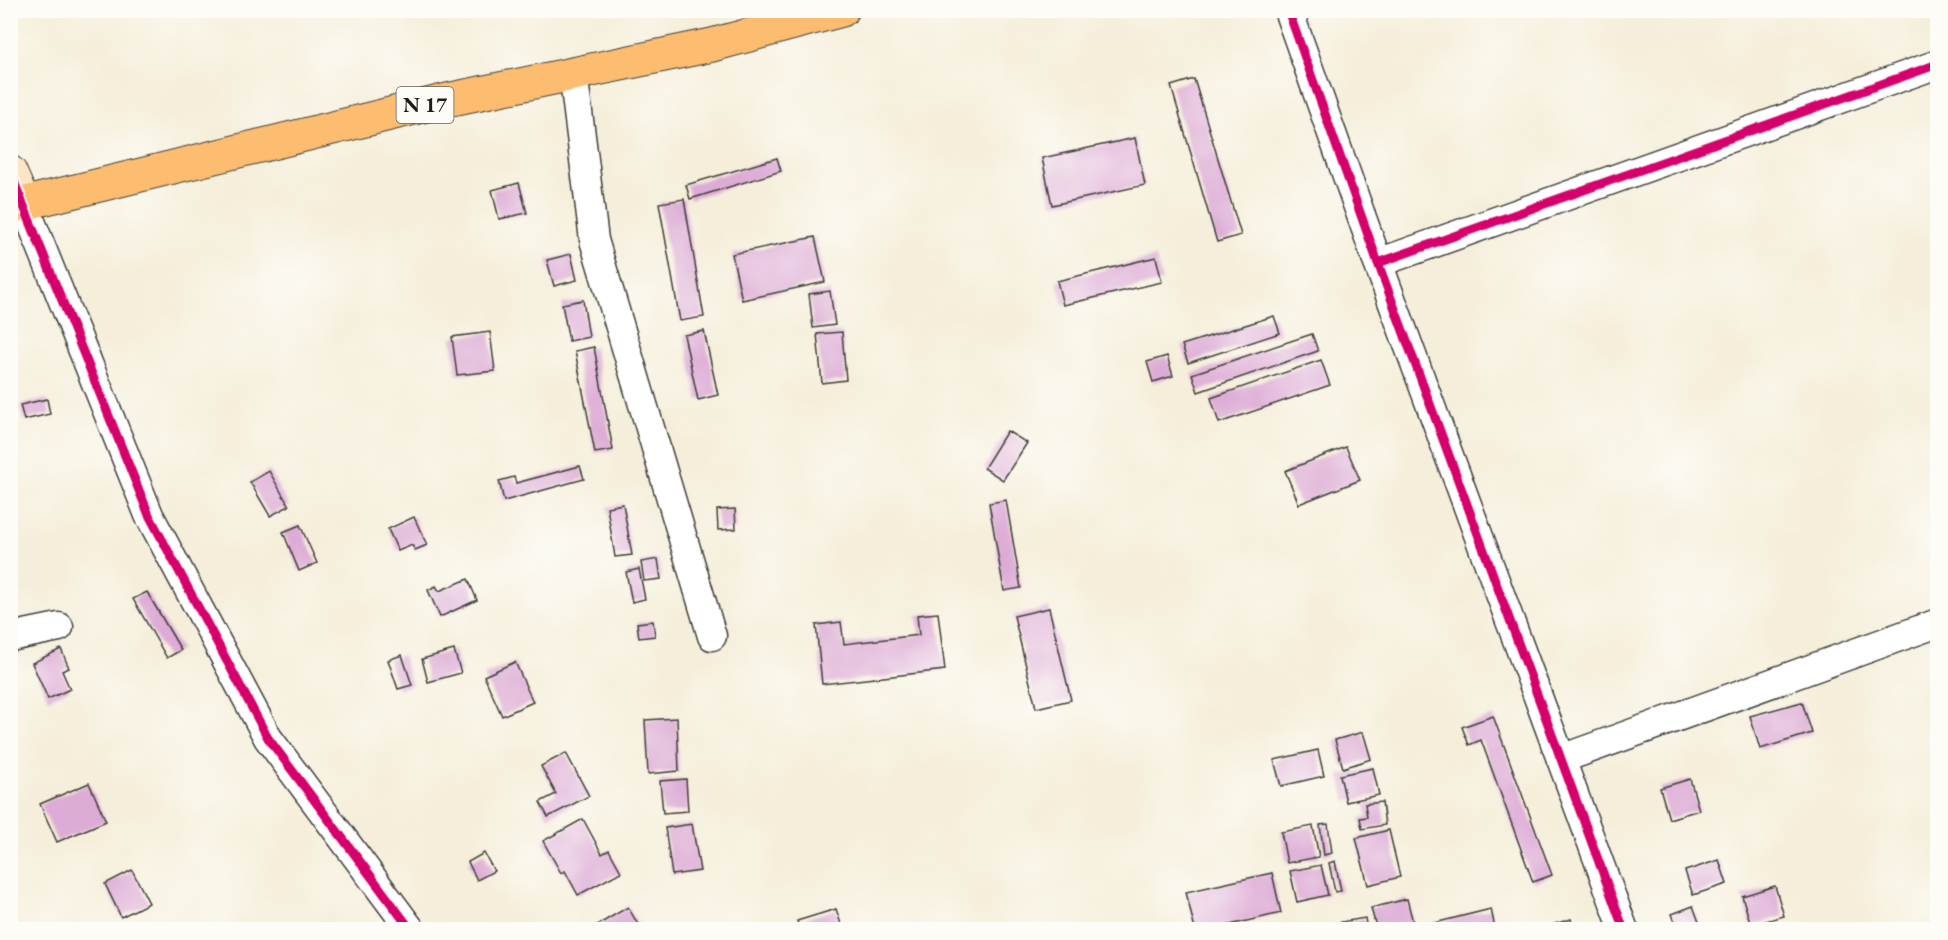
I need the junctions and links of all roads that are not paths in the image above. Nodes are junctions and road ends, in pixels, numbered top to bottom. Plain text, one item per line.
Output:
1 (842, 10) edge
2 (1288, 10) edge
3 (1938, 64) edge
4 (573, 72) junction
5 (10, 172) edge
6 (17, 206) edge
7 (1378, 263) junction
8 (1938, 623) edge
9 (59, 627) dead end
10 (712, 636) dead end
11 (10, 637) edge
12 (1561, 759) junction
13 (411, 930) edge
14 (1624, 930) edge

1 - 4 main road, N 17
2 - 7 street
3 - 7 street
4 - 6 main road, N 17
4 - 10 street
5 - 6 street
6 - 13 street
7 - 12 street
8 - 12 street
9 - 11 street
12 - 14 street

